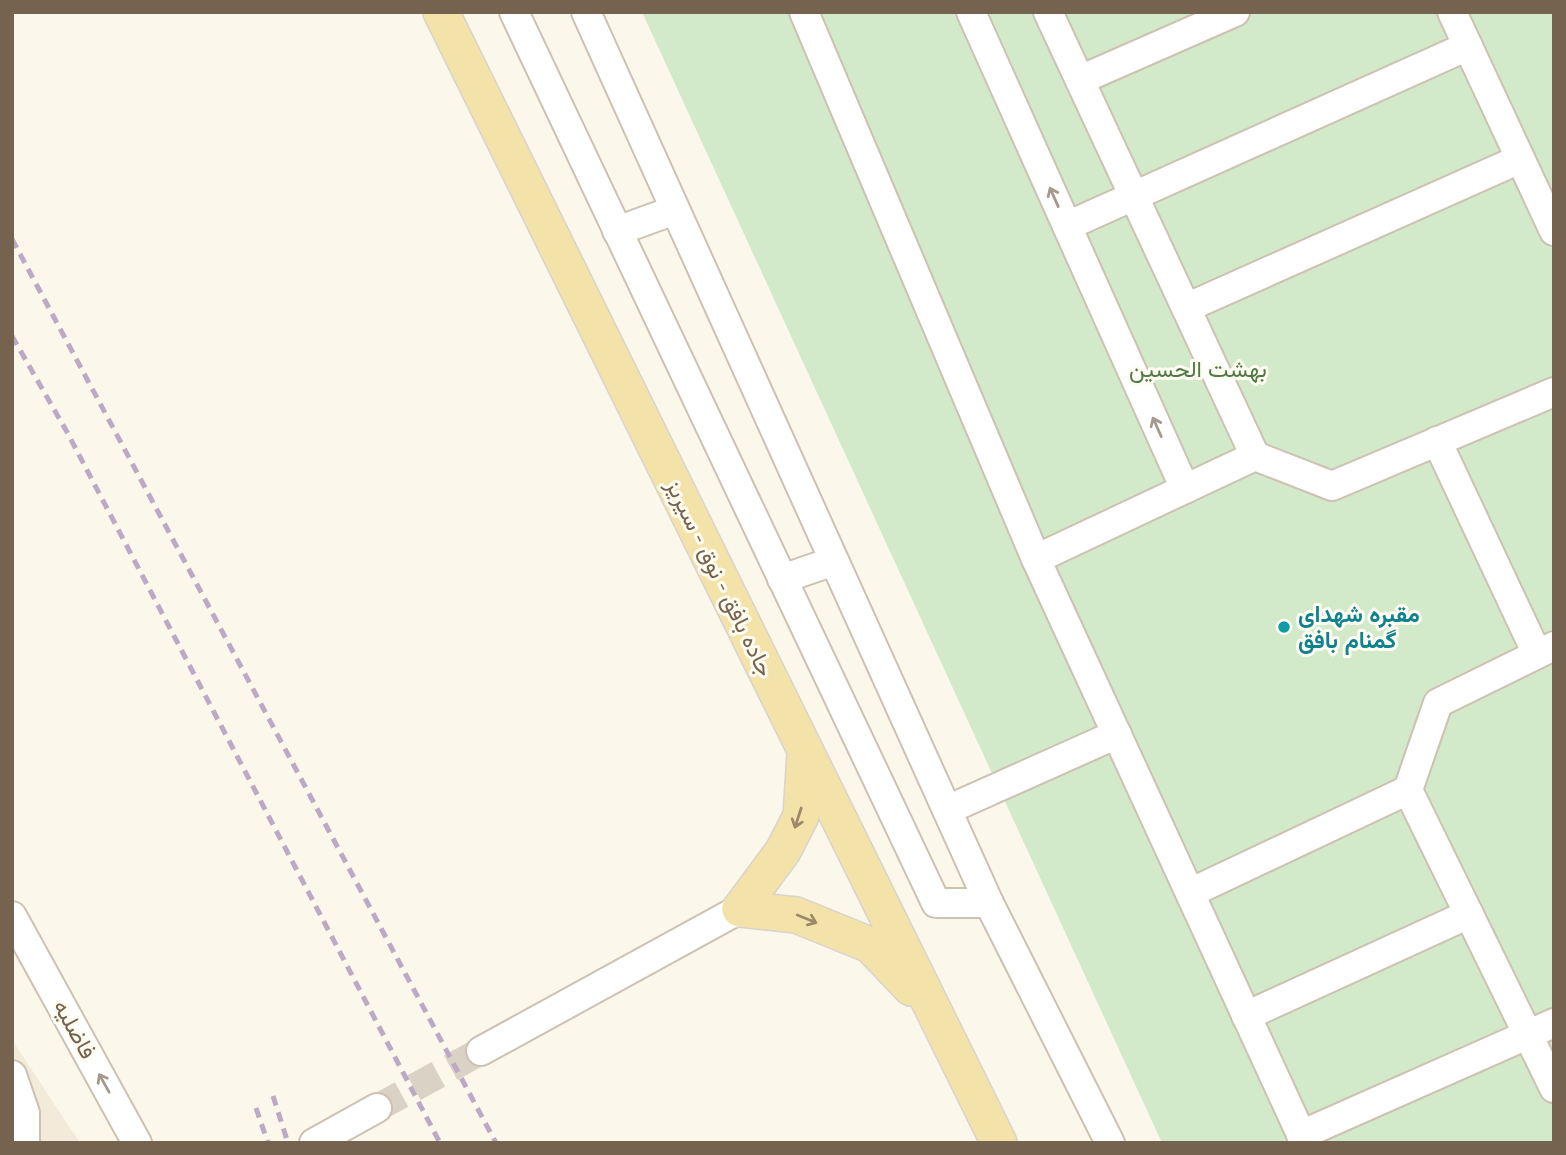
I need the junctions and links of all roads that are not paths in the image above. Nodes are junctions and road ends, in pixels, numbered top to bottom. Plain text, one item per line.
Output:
1 (441, 12) edge
2 (514, 12) edge
3 (586, 12) edge
4 (804, 12) edge
5 (971, 12) edge
6 (1048, 12) edge
7 (1235, 12) edge
8 (1452, 12) edge
9 (1468, 46) junction
10 (1080, 80) junction
11 (1520, 159) junction
12 (1135, 198) junction
13 (675, 209) junction
14 (1067, 226) junction
15 (617, 231) junction
16 (1554, 231) edge
17 (1186, 308) junction
18 (1554, 392) edge
19 (1437, 441) junction
20 (1255, 456) junction
21 (1185, 489) junction
22 (1036, 559) junction
23 (834, 561) junction
24 (782, 579) junction
25 (1546, 650) edge
26 (1117, 734) junction
27 (805, 750) junction
28 (1408, 790) junction
29 (947, 810) junction
30 (1190, 893) junction
31 (989, 903) junction
32 (740, 909) junction
33 (1469, 914) junction
34 (12, 916) edge
35 (935, 1013) junction
36 (1246, 1016) junction
37 (1554, 1023) edge
38 (1528, 1035) junction
39 (481, 1051) tunnel mouth
40 (12, 1075) edge
41 (1554, 1088) edge
42 (377, 1108) tunnel mouth
43 (1303, 1139) edge
44 (25, 1143) edge
45 (137, 1143) edge
46 (314, 1143) edge
47 (999, 1143) edge
48 (1110, 1143) edge

1 - 27 main road, جاده بافق - نوق - سیریز
2 - 15 street
3 - 13 street
4 - 22 street
14 -> 5 street
6 - 10 street
7 - 10 street
8 - 9 street
9 - 11 street
9 - 12 street
10 - 12 street
11 - 16 street
11 - 17 street
12 - 14 street
12 - 17 street
13 - 15 street
13 - 23 street
21 -> 14 street
15 - 24 street
17 - 20 street
18 - 19 street
19 - 20 street
19 - 25 street
20 - 21 street
21 - 22 street
22 - 26 street
23 - 24 street
23 - 29 street
24 - 31 street
25 - 28 street
26 - 29 street
26 - 30 street
27 -> 32 main road
27 - 35 main road, جاده بافق - نوق - سیریز
28 - 30 street
28 - 33 street
29 - 31 street
30 - 36 street
31 - 48 street
32 -> 35 main road
32 - 39 street
33 - 36 street
33 - 38 street
45 -> 34 street, فاضلیه
35 - 47 main road, جاده بافق - نوق - سیریز
36 - 43 street
37 - 38 street
38 - 41 street
38 - 43 street
40 - 44 street
42 - 46 street

